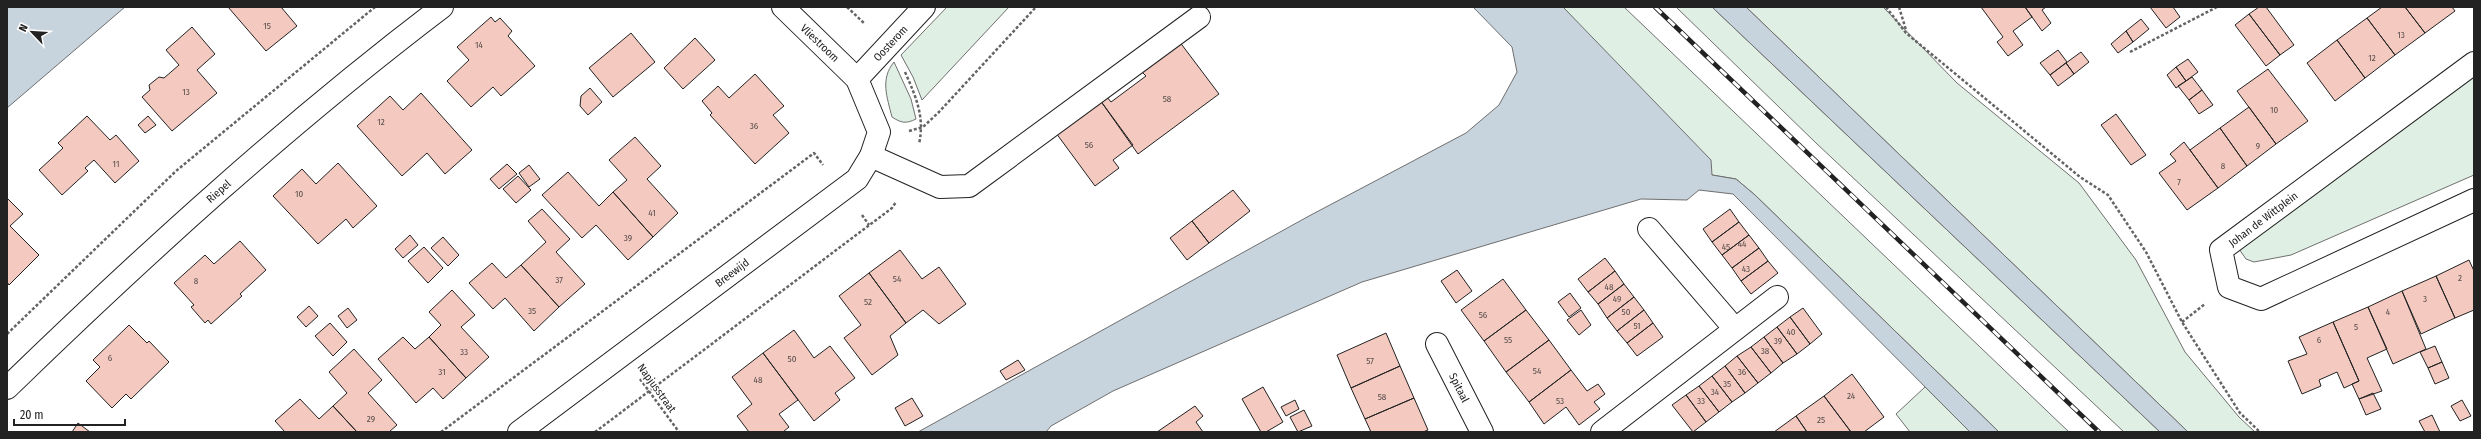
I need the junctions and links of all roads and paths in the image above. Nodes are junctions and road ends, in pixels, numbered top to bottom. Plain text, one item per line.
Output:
1 (374, 7) edge
2 (442, 7) edge
3 (783, 7) edge
4 (924, 7) edge
5 (1036, 7) edge
6 (1886, 7) edge
7 (1899, 7) edge
8 (2217, 7) edge
9 (1199, 17) dead end
10 (1906, 33) junction
11 (2130, 52) dead end
12 (2474, 63) edge
13 (857, 79) junction
14 (923, 127) dead end
15 (871, 156) junction
16 (842, 190) junction
17 (2474, 200) edge
18 (869, 225) dead end
19 (1649, 229) dead end
20 (1777, 297) dead end
21 (1735, 329) junction
22 (7, 334) edge
23 (1437, 344) dead end
24 (622, 354) junction
25 (7, 388) edge
26 (440, 432) edge
27 (519, 432) edge
28 (679, 432) edge
29 (1482, 432) edge
30 (1602, 432) edge
31 (2260, 432) edge

1 - 22 path
2 - 25 street, Riepel
3 - 13 street, Vliestroom
4 - 13 street, Oosterom
5 - 14 path
6 - 10 path
7 - 10 path
8 - 11 path
9 - 15 street
10 - 31 path
12 - 17 street, Johan de Wittplein
13 - 15 street, Breewijd
15 - 16 street, Breewijd
16 - 18 path
16 - 24 street, Breewijd
16 - 26 path
19 - 21 street
20 - 21 street
21 - 30 street
23 - 29 street, Spitaal
24 - 27 street, Breewijd
24 - 28 path, Napjusstraat

